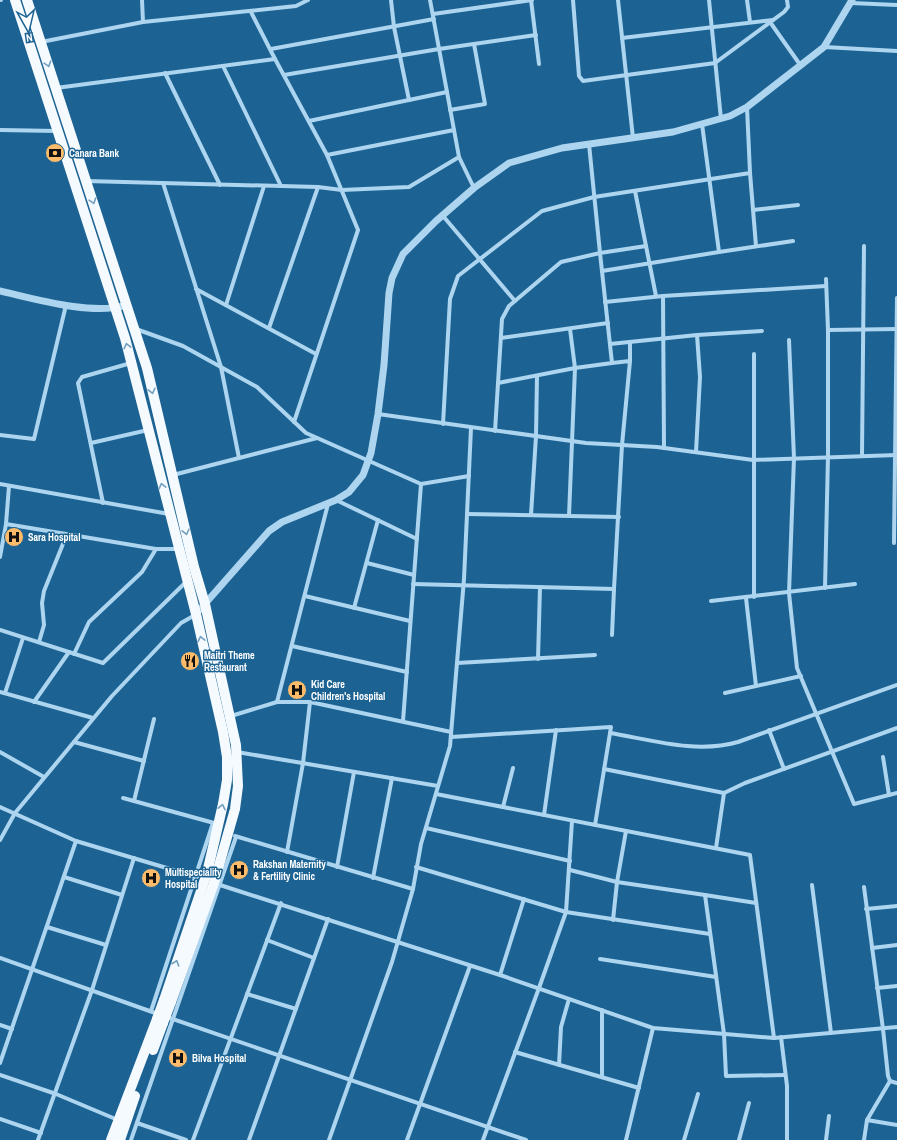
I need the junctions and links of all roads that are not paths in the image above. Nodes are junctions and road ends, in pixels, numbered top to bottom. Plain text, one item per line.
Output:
1 (15, 0) edge
2 (27, 0) edge
3 (142, 0) edge
4 (308, 0) edge
5 (391, 0) edge
6 (430, 0) edge
7 (532, 0) edge
8 (573, 0) edge
9 (618, 0) edge
10 (709, 0) edge
11 (748, 0) edge
12 (787, 0) edge
13 (852, 1) edge
14 (897, 5) edge
15 (251, 12) junction
16 (433, 14) junction
17 (434, 19) junction
18 (772, 21) junction
19 (143, 22) junction
20 (750, 22) junction
21 (394, 27) junction
22 (712, 27) junction
23 (536, 35) junction
24 (622, 38) junction
25 (41, 42) junction
26 (474, 44) junction
27 (271, 49) junction
28 (439, 49) junction
29 (822, 49) junction
30 (897, 51) edge
31 (399, 55) junction
32 (275, 59) junction
33 (715, 63) junction
34 (539, 64) dead end
35 (803, 64) junction
36 (223, 66) junction
37 (165, 73) junction
38 (284, 75) junction
39 (626, 76) junction
40 (56, 88) junction
41 (447, 92) junction
42 (409, 100) junction
43 (747, 107) junction
44 (450, 110) junction
45 (721, 120) junction
46 (308, 121) junction
47 (702, 124) junction
48 (0, 130) edge
49 (454, 130) junction
50 (58, 131) junction
51 (633, 138) junction
52 (589, 143) junction
53 (327, 155) junction
54 (459, 157) junction
55 (750, 173) junction
56 (710, 179) junction
57 (86, 181) junction
58 (163, 183) junction
59 (220, 185) junction
60 (264, 186) junction
61 (281, 186) junction
62 (318, 187) junction
63 (474, 188) junction
64 (342, 190) junction
65 (635, 191) junction
66 (594, 197) junction
67 (798, 205) dead end
68 (753, 210) junction
69 (442, 216) junction
70 (793, 241) dead end
71 (646, 246) junction
72 (756, 246) junction
73 (864, 246) dead end
74 (719, 252) junction
75 (600, 253) junction
76 (480, 260) junction
77 (650, 264) junction
78 (602, 272) junction
79 (826, 279) dead end
80 (826, 286) junction
81 (196, 289) junction
82 (0, 291) edge
83 (656, 296) junction
84 (663, 296) junction
85 (897, 298) edge
86 (515, 301) junction
87 (606, 302) junction
88 (66, 305) junction
89 (126, 305) junction
90 (226, 305) junction
91 (115, 309) junction
92 (608, 323) junction
93 (269, 328) junction
94 (570, 328) junction
95 (134, 329) junction
96 (897, 329) edge
97 (828, 330) junction
98 (862, 330) junction
99 (762, 331) dead end
100 (697, 335) junction
101 (501, 338) junction
102 (663, 339) junction
103 (789, 340) dead end
104 (630, 342) junction
105 (610, 344) junction
106 (316, 354) junction
107 (754, 354) dead end
108 (630, 361) junction
109 (132, 363) junction
110 (612, 363) junction
111 (221, 367) junction
112 (575, 368) junction
113 (537, 376) junction
114 (498, 384) junction
115 (378, 414) junction
116 (294, 422) junction
117 (443, 424) junction
118 (471, 428) junction
119 (148, 430) junction
120 (495, 431) junction
121 (0, 435) edge
122 (536, 436) junction
123 (318, 438) junction
124 (572, 441) junction
125 (91, 444) junction
126 (622, 445) junction
127 (664, 448) junction
128 (696, 452) junction
129 (862, 455) junction
130 (896, 455) edge
131 (828, 456) junction
132 (239, 458) junction
133 (794, 458) junction
134 (753, 460) junction
135 (368, 461) junction
136 (172, 475) junction
137 (469, 476) junction
138 (0, 484) edge
139 (421, 484) junction
140 (9, 486) junction
141 (336, 500) junction
142 (103, 503) junction
143 (328, 504) junction
144 (169, 514) junction
145 (467, 514) junction
146 (531, 515) junction
147 (569, 516) junction
148 (618, 517) junction
149 (378, 520) junction
150 (6, 524) junction
151 (67, 534) junction
152 (2, 538) edge
153 (417, 539) junction
154 (894, 543) dead end
155 (156, 549) junction
156 (178, 549) junction
157 (0, 557) edge
158 (367, 563) junction
159 (414, 575) junction
160 (186, 582) junction
161 (413, 584) junction
162 (856, 584) dead end
163 (464, 586) junction
164 (540, 587) junction
165 (825, 588) junction
166 (614, 589) junction
167 (790, 593) junction
168 (305, 596) junction
169 (754, 597) junction
170 (746, 598) junction
171 (711, 601) dead end
172 (205, 604) junction
173 (354, 608) junction
174 (196, 614) junction
175 (410, 621) junction
176 (0, 630) edge
177 (612, 635) dead end
178 (23, 638) junction
179 (39, 642) junction
180 (292, 646) junction
181 (69, 652) junction
182 (74, 654) junction
183 (595, 655) dead end
184 (538, 659) junction
185 (457, 663) junction
186 (407, 672) junction
187 (801, 676) junction
188 (897, 685) edge
189 (756, 686) junction
190 (2, 693) edge
191 (725, 693) dead end
192 (34, 702) junction
193 (277, 702) junction
194 (310, 702) junction
195 (816, 713) junction
196 (230, 716) junction
197 (93, 718) junction
198 (154, 719) dead end
199 (403, 721) junction
200 (897, 728) edge
201 (556, 730) junction
202 (769, 730) junction
203 (451, 732) junction
204 (610, 733) junction
205 (451, 737) junction
206 (74, 742) junction
207 (0, 752) edge
208 (237, 752) junction
209 (831, 752) junction
210 (883, 757) dead end
211 (144, 761) junction
212 (303, 763) junction
213 (512, 768) dead end
214 (604, 769) junction
215 (784, 769) junction
216 (354, 772) junction
217 (44, 777) junction
218 (392, 778) junction
219 (438, 786) junction
220 (724, 793) junction
221 (897, 793) edge
222 (436, 794) junction
223 (889, 795) junction
224 (123, 798) dead end
225 (134, 801) junction
226 (0, 806) edge
227 (503, 807) junction
228 (15, 813) junction
229 (544, 815) junction
230 (572, 821) junction
231 (216, 824) junction
232 (595, 825) junction
233 (426, 828) junction
234 (626, 831) junction
235 (232, 835) junction
236 (0, 840) edge
237 (76, 841) junction
238 (716, 848) junction
239 (287, 852) junction
240 (134, 858) junction
241 (570, 861) junction
242 (337, 867) junction
243 (416, 867) junction
244 (570, 870) junction
245 (64, 877) junction
246 (197, 877) junction
247 (373, 878) junction
248 (617, 882) junction
249 (220, 885) junction
250 (812, 885) dead end
251 (864, 887) dead end
252 (412, 889) junction
253 (122, 895) junction
254 (705, 895) junction
255 (524, 899) junction
256 (281, 903) junction
257 (756, 903) junction
258 (897, 906) edge
259 (866, 909) junction
260 (566, 912) junction
261 (328, 919) junction
262 (613, 920) junction
263 (47, 927) junction
264 (710, 934) junction
265 (267, 940) junction
266 (397, 941) junction
267 (106, 945) junction
268 (897, 945) edge
269 (872, 948) junction
270 (0, 958) edge
271 (314, 958) junction
272 (600, 959) dead end
273 (470, 966) junction
274 (33, 969) junction
275 (500, 976) junction
276 (716, 977) junction
277 (897, 986) edge
278 (539, 988) junction
279 (877, 988) junction
280 (92, 990) junction
281 (247, 994) junction
282 (569, 999) junction
283 (167, 1001) junction
284 (296, 1009) junction
285 (602, 1010) junction
286 (161, 1018) junction
287 (0, 1025) edge
288 (897, 1027) edge
289 (654, 1028) junction
290 (12, 1029) junction
291 (883, 1029) junction
292 (831, 1033) junction
293 (724, 1034) junction
294 (781, 1037) junction
295 (774, 1038) junction
296 (230, 1039) junction
297 (515, 1052) junction
298 (279, 1056) junction
299 (0, 1064) edge
300 (559, 1065) junction
301 (0, 1075) edge
302 (785, 1076) junction
303 (602, 1078) junction
304 (351, 1080) junction
305 (890, 1081) junction
306 (897, 1083) edge
307 (638, 1088) junction
308 (56, 1094) junction
309 (698, 1094) dead end
310 (749, 1103) dead end
311 (420, 1104) junction
312 (829, 1116) dead end
313 (0, 1119) edge
314 (119, 1120) junction
315 (867, 1120) junction
316 (137, 1123) junction
317 (897, 1125) edge
318 (487, 1127) junction
319 (41, 1133) junction
320 (38, 1140) edge
321 (111, 1140) edge
322 (120, 1140) edge
323 (131, 1140) edge
324 (186, 1140) edge
325 (193, 1140) edge
326 (249, 1140) edge
327 (329, 1140) edge
328 (407, 1140) edge
329 (483, 1140) edge
330 (526, 1140) edge
331 (626, 1140) edge
332 (684, 1140) edge
333 (739, 1140) edge
334 (787, 1140) edge
335 (826, 1140) edge
336 (864, 1140) edge

1 - 50 main road
2 - 25 main road
3 - 19 street
4 - 15 street
5 - 21 street
6 - 16 street
7 - 16 street
7 - 23 street
8 - 39 street
9 - 24 street
10 - 22 street
11 - 20 street
12 - 18 street
13 - 14 street
13 - 29 street
15 - 19 street
15 - 27 street
16 - 17 street
17 - 21 street
17 - 28 street
18 - 20 street
18 - 33 street
18 - 35 street
19 - 25 street
20 - 22 street
21 - 27 street
21 - 31 street
22 - 24 street
22 - 33 street
23 - 26 street
23 - 34 street
24 - 39 street
25 -> 40 main road
26 - 28 street
26 - 44 street
27 - 32 street
28 - 31 street
28 - 41 street
29 - 30 street
29 - 35 street
31 - 38 street
31 - 42 street
32 - 36 street
32 - 38 street
33 - 39 street
33 - 45 street
35 - 43 street
36 - 37 street
36 - 61 street
37 - 40 street
37 - 59 street
38 - 46 street
39 - 51 street
40 - 57 main road
41 - 42 street
41 - 44 street
42 - 46 street
43 - 45 street
43 - 55 street
44 - 49 street
45 - 47 street
46 - 53 street
47 - 51 street
47 - 56 street
48 - 50 street
49 - 53 street
49 - 54 street
50 - 91 main road
51 - 52 street
52 - 63 street
52 - 66 street
53 - 64 street
54 - 63 street
54 - 64 street
55 - 56 street
55 - 68 street
56 - 65 street
56 - 74 street
57 - 58 street
57 -> 89 main road
58 - 59 street
58 - 81 street
59 - 60 street
60 - 61 street
60 - 90 street
61 - 62 street
62 - 64 street
62 - 93 street
63 - 69 street
64 - 106 street
65 - 66 street
65 - 71 street
66 - 75 street
66 - 76 street
67 - 68 street
68 - 72 street
69 - 76 street
69 - 115 street
70 - 72 street
71 - 75 street
71 - 77 street
72 - 74 street
73 - 98 street
74 - 77 street
75 - 78 street
75 - 86 street
76 - 86 street
76 - 117 street
77 - 78 street
77 - 83 street
78 - 87 street
79 - 80 street
80 - 84 street
80 - 97 street
81 - 90 street
81 - 111 street
82 - 88 street
83 - 84 street
83 - 87 street
84 - 102 street
85 - 96 street
86 - 101 street
87 - 92 street
88 - 91 street
88 - 121 street
89 - 91 street
89 - 95 main road
90 - 93 street
109 -> 91 main road
92 - 94 street
92 - 105 street
93 - 106 street
94 - 101 street
94 - 112 street
95 - 111 street
95 -> 136 main road
96 - 98 street
96 - 130 street
97 - 98 street
97 - 131 street
98 - 129 street
99 - 100 street
100 - 102 street
100 - 128 street
101 - 114 street
102 - 104 street
102 - 127 street
103 - 133 street
104 - 105 street
104 - 108 street
105 - 110 street
106 - 116 street
107 - 134 street
108 - 110 street
108 - 126 street
109 - 119 main road
109 - 125 street
110 - 112 street
111 - 116 street
111 - 132 street
112 - 113 street
112 - 124 street
113 - 114 street
113 - 122 street
114 - 120 street
115 - 117 street
115 - 135 street
116 - 123 street
117 - 118 street
118 - 120 street
118 - 137 street
119 - 125 street
144 -> 119 main road
120 - 122 street
122 - 124 street
122 - 146 street
123 - 132 street
123 - 135 street
124 - 126 street
124 - 147 street
125 - 142 street
126 - 127 street
126 - 148 street
127 - 128 street
128 - 134 street
129 - 130 street
129 - 131 street
130 - 154 street
131 - 133 street
131 - 165 street
132 - 136 street
133 - 134 street
133 - 167 street
134 - 169 street
135 - 139 street
135 - 141 street
136 -> 172 main road
137 - 139 street
137 - 145 street
138 - 140 street
139 - 153 street
140 - 142 street
140 - 150 street
141 - 143 street
141 - 149 street
142 - 144 street
143 - 168 street
143 - 172 street
144 - 156 main road
145 - 146 street
145 - 163 street
146 - 147 street
147 - 148 street
148 - 166 street
149 - 153 street
149 - 158 street
150 - 151 street
150 - 152 street
151 - 155 street
151 - 179 street
152 - 157 street
153 - 159 street
155 - 156 street
155 - 182 street
156 - 160 main road
158 - 159 street
158 - 173 street
159 - 161 street
160 - 174 main road
160 - 182 street
161 - 163 street
161 - 175 street
162 - 165 street
163 - 164 street
163 - 185 street
164 - 166 street
164 - 184 street
165 - 167 street
166 - 177 street
167 - 169 street
167 - 187 street
168 - 173 street
168 - 180 street
169 - 170 street
170 - 171 street
170 - 189 street
172 - 174 street
172 - 196 main road
173 - 175 street
174 - 197 street
231 -> 174 main road
175 - 186 street
176 - 178 street
178 - 179 street
178 - 190 street
179 - 181 street
180 - 186 street
180 - 193 street
181 - 182 street
181 - 192 street
183 - 184 street
184 - 185 street
185 - 203 street
186 - 199 street
187 - 189 street
187 - 195 street
188 - 195 street
189 - 191 street
190 - 192 street
192 - 197 street
193 - 194 street
193 - 196 street
194 - 199 street
194 - 212 street
195 - 202 street
195 - 209 street
196 - 208 main road
197 - 206 street
198 - 211 street
199 - 203 street
200 - 209 street
201 - 204 street
201 - 205 street
201 - 229 street
202 - 204 street
202 - 215 street
203 - 205 street
204 - 214 street
205 - 219 street
206 - 211 street
206 - 217 street
207 - 217 street
208 - 212 street
208 - 235 main road
209 - 215 street
209 - 223 street
210 - 223 street
211 - 225 street
212 - 216 street
212 - 239 street
213 - 227 street
214 - 220 street
214 - 232 street
215 - 220 street
216 - 218 street
216 - 242 street
217 - 228 street
218 - 219 street
218 - 247 street
219 - 222 street
220 - 238 street
221 - 223 street
222 - 227 street
222 - 233 street
224 - 225 street
225 - 231 street
226 - 228 street
227 - 229 street
228 - 236 street
228 - 237 street
229 - 230 street
230 - 232 street
230 - 241 street
231 - 246 street
283 -> 231 main road
232 - 234 street
233 - 241 street
233 - 243 street
234 - 238 street
234 - 248 street
235 - 239 street
235 - 249 street
235 - 283 main road
237 - 240 street
237 - 245 street
238 - 257 street
239 - 242 street
240 - 246 street
240 - 253 street
241 - 244 street
242 - 247 street
243 - 252 street
243 - 255 street
244 - 248 street
244 - 260 street
245 - 253 street
245 - 263 street
246 - 286 street
247 - 252 street
248 - 254 street
248 - 262 street
249 - 256 street
249 - 286 street
250 - 292 street
251 - 259 street
252 - 266 street
253 - 267 street
254 - 257 street
254 - 264 street
255 - 260 street
255 - 275 street
256 - 261 street
256 - 265 street
257 - 295 street
258 - 259 street
259 - 269 street
260 - 262 street
260 - 278 street
261 - 266 street
261 - 271 street
262 - 264 street
263 - 267 street
263 - 274 street
264 - 276 street
265 - 271 street
265 - 281 street
266 - 273 street
266 - 304 street
267 - 280 street
268 - 269 street
269 - 279 street
270 - 274 street
271 - 284 street
272 - 276 street
273 - 275 street
273 - 311 street
274 - 280 street
274 - 290 street
275 - 278 street
276 - 293 street
277 - 279 street
278 - 282 street
278 - 297 street
279 - 291 street
280 - 286 street
280 - 308 street
281 - 284 street
281 - 296 street
282 - 285 street
282 - 300 street
283 - 286 main road, bridge
284 - 298 street
285 - 289 street
285 - 303 street
286 - 296 street
286 - 314 main road
286 - 316 street
286 - 322 main road
287 - 290 street
288 - 291 street
289 - 293 street
289 - 307 street
290 - 299 street
291 - 292 street
291 - 305 street
292 - 294 street
293 - 295 street
293 - 302 street
294 - 295 street
294 - 302 street
296 - 298 street
296 - 325 street
297 - 300 street
297 - 318 street
298 - 304 street
298 - 326 street
300 - 303 street
301 - 308 street
302 - 334 street
303 - 307 street
304 - 311 street
304 - 327 street
305 - 306 street
305 - 315 street
307 - 331 street
308 - 314 street
308 - 319 street
309 - 332 street
310 - 333 street
311 - 318 street
311 - 328 street
312 - 335 street
313 - 319 street
314 - 321 main road
315 - 317 street
315 - 336 street
316 - 323 street
316 - 324 street
318 - 329 street
318 - 330 street
319 - 320 street

